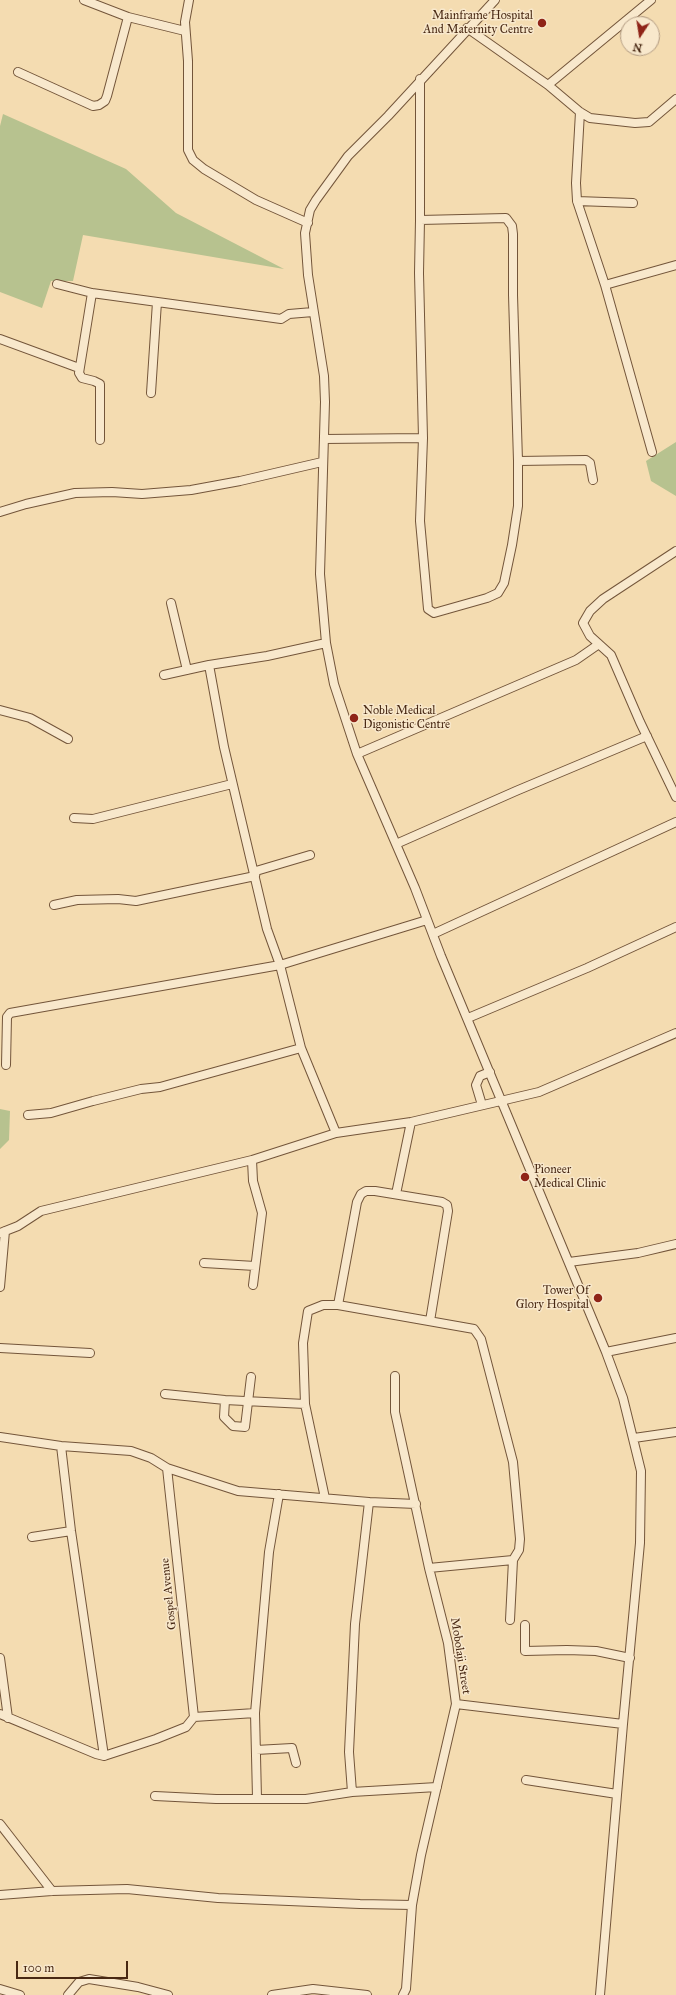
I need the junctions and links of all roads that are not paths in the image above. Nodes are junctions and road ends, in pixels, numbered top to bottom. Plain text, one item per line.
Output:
1 (84, 0) edge
2 (189, 0) edge
3 (494, 0) edge
4 (651, 0) edge
5 (128, 17) junction
6 (467, 28) junction
7 (185, 31) junction
8 (18, 72) dead end
9 (420, 79) junction
10 (548, 85) junction
11 (676, 100) edge
12 (580, 112) junction
13 (577, 201) junction
14 (633, 203) dead end
15 (420, 220) junction
16 (308, 223) junction
17 (676, 265) edge
18 (57, 284) dead end
19 (605, 285) junction
20 (92, 293) junction
21 (157, 302) junction
22 (313, 312) junction
23 (0, 339) edge
24 (80, 368) junction
25 (151, 393) dead end
26 (423, 438) junction
27 (324, 439) junction
28 (100, 440) dead end
29 (652, 452) dead end
30 (518, 461) junction
31 (322, 462) junction
32 (593, 480) dead end
33 (0, 512) edge
34 (676, 551) edge
35 (171, 604) dead end
36 (326, 643) junction
37 (599, 644) junction
38 (209, 665) junction
39 (187, 670) junction
40 (164, 676) dead end
41 (0, 710) edge
42 (647, 736) junction
43 (68, 740) dead end
44 (357, 754) junction
45 (232, 784) junction
46 (676, 797) edge
47 (74, 818) dead end
48 (676, 822) edge
49 (396, 844) junction
50 (310, 855) dead end
51 (256, 876) junction
52 (54, 905) dead end
53 (427, 920) junction
54 (676, 927) edge
55 (433, 934) junction
56 (280, 965) junction
57 (468, 1018) junction
58 (676, 1033) edge
59 (301, 1048) junction
60 (6, 1065) dead end
61 (490, 1072) junction
62 (503, 1100) junction
63 (482, 1105) junction
64 (28, 1115) dead end
65 (411, 1122) junction
66 (336, 1133) junction
67 (252, 1160) junction
68 (396, 1194) junction
69 (3, 1232) edge
70 (676, 1244) edge
71 (569, 1262) junction
72 (204, 1263) dead end
73 (255, 1266) junction
74 (253, 1285) dead end
75 (0, 1287) edge
76 (338, 1305) junction
77 (430, 1321) junction
78 (676, 1338) edge
79 (0, 1348) edge
80 (606, 1352) junction
81 (90, 1353) dead end
82 (395, 1376) dead end
83 (251, 1377) dead end
84 (164, 1394) dead end
85 (224, 1400) junction
86 (249, 1401) junction
87 (305, 1404) junction
88 (676, 1432) edge
89 (0, 1437) edge
90 (634, 1438) junction
91 (62, 1446) junction
92 (167, 1468) junction
93 (279, 1494) junction
94 (325, 1498) junction
95 (369, 1502) junction
96 (416, 1504) junction
97 (71, 1531) junction
98 (32, 1537) dead end
99 (513, 1560) junction
100 (429, 1568) junction
101 (510, 1620) dead end
102 (525, 1625) dead end
103 (0, 1658) edge
104 (630, 1658) junction
105 (456, 1704) junction
106 (255, 1713) junction
107 (4, 1716) edge
108 (194, 1717) junction
109 (622, 1724) junction
110 (256, 1750) junction
111 (104, 1756) junction
112 (296, 1763) dead end
113 (526, 1780) dead end
114 (437, 1787) junction
115 (352, 1792) junction
116 (617, 1794) junction
117 (155, 1796) dead end
118 (257, 1798) junction
119 (0, 1824) edge
120 (52, 1891) junction
121 (0, 1896) edge
122 (412, 1905) junction
123 (0, 1989) edge
124 (404, 1992) edge
125 (20, 1995) edge
126 (68, 1995) edge
127 (168, 1995) edge
128 (272, 1995) edge
129 (367, 1995) edge
130 (600, 1995) edge

1 - 5 street
2 - 7 street
3 - 6 street
4 - 10 street
5 - 7 street
5 - 8 street
6 - 9 street
6 - 10 street
7 - 16 street
9 - 15 street
9 - 16 street
10 - 12 street
11 - 12 street
12 - 13 street
13 - 14 street
13 - 19 street
15 - 26 street
15 - 30 street
16 - 22 street
17 - 19 street
18 - 20 street
19 - 29 street
20 - 21 street
20 - 24 street
21 - 22 street
21 - 25 street
22 - 27 street
23 - 24 street
24 - 28 street
26 - 27 street
26 - 30 street
27 - 31 street
30 - 32 street
31 - 33 street
31 - 36 street
34 - 37 street
35 - 39 street
36 - 38 street
36 - 44 street
37 - 42 street
37 - 44 street
38 - 39 street
38 - 45 street
39 - 40 street
41 - 43 street
42 - 46 street
42 - 49 street
44 - 49 street
45 - 47 street
45 - 51 street
48 - 55 street
49 - 53 street
50 - 51 street
51 - 52 street
51 - 56 street
53 - 55 street
53 - 56 street
54 - 57 street
55 - 57 street
56 - 59 street
56 - 60 street
57 - 61 street
58 - 62 street
59 - 64 street
59 - 66 street
61 - 62 street
61 - 63 street
62 - 63 street
62 - 71 street
63 - 65 street
65 - 66 street
65 - 68 street
66 - 67 street
67 - 69 street
67 - 73 street
68 - 76 street
68 - 77 street
69 - 75 street
70 - 71 street
71 - 80 street
72 - 73 street
73 - 74 street
76 - 77 street
76 - 87 street
77 - 99 street
78 - 80 street
79 - 81 street
80 - 90 street
82 - 96 street, Mobolaji Street
83 - 86 street
84 - 85 street
85 - 86 street
85 - 86 street
86 - 87 street
87 - 94 street
88 - 90 street
89 - 91 street
90 - 104 street
91 - 92 street
91 - 97 street
92 - 93 street
92 - 108 street, Gospel Avenue
93 - 94 street
93 - 106 street
94 - 95 street
95 - 96 street
95 - 115 street
96 - 100 street, Mobolaji Street
97 - 98 street
97 - 111 street
99 - 100 street
99 - 101 street
100 - 105 street, Mobolaji Street
102 - 104 street
103 - 107 street
104 - 109 street
105 - 109 street
105 - 114 street, Mobolaji Street
106 - 108 street
106 - 110 street
107 - 111 street
108 - 111 street
109 - 116 street
110 - 112 street
110 - 118 street
113 - 116 street
114 - 115 street
114 - 122 street, Mobolaji Street
115 - 118 street
116 - 130 street
117 - 118 street
119 - 120 street
120 - 121 street
120 - 122 street
122 - 124 street, Mobolaji Street
123 - 125 street
126 - 127 street
128 - 129 street

